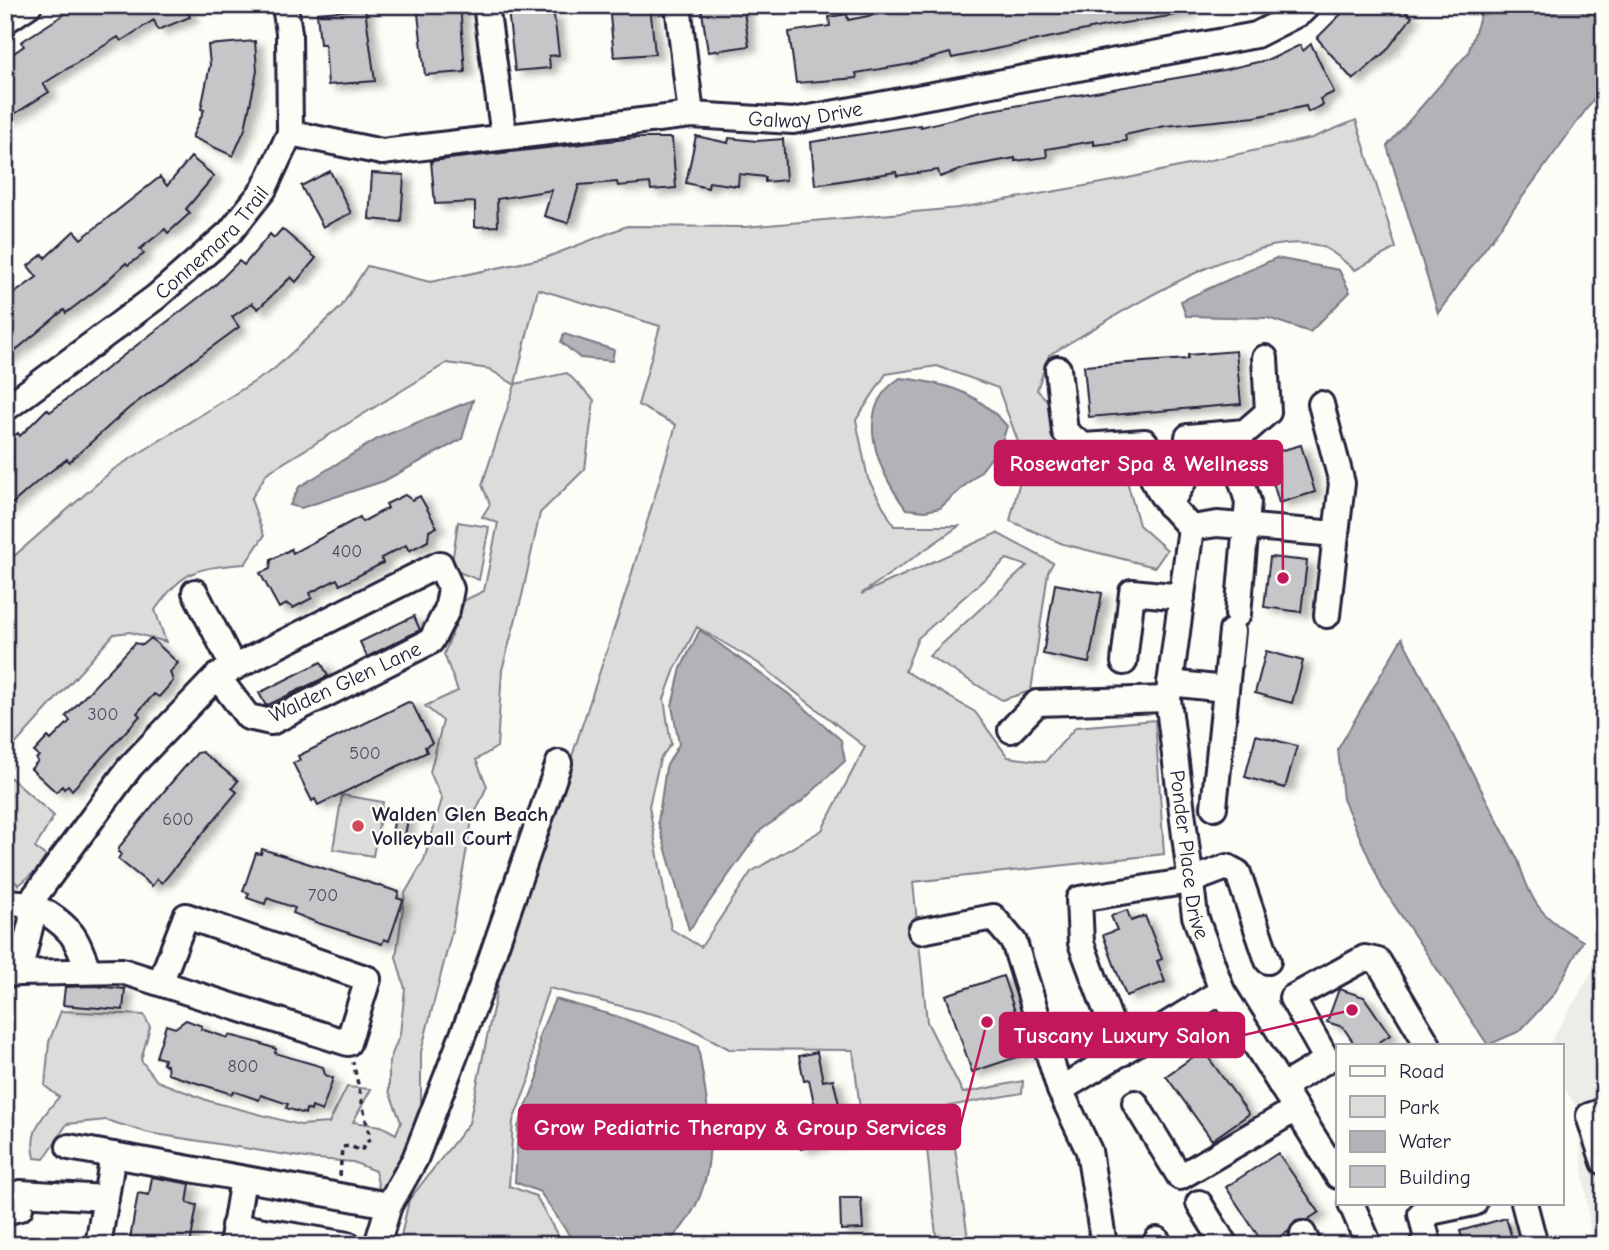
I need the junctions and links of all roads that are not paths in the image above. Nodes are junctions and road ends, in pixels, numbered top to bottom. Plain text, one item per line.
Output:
1 (29, 5) edge
2 (285, 5) edge
3 (486, 5) edge
4 (678, 5) edge
5 (1307, 5) edge
6 (5, 21) edge
7 (691, 115) junction
8 (290, 133) junction
9 (504, 137) junction
10 (1265, 358) dead end
11 (1058, 369) dead end
12 (1321, 404) dead end
13 (5, 409) edge
14 (1238, 469) dead end
15 (1170, 505) junction
16 (1247, 527) junction
17 (1191, 528) junction
18 (1336, 534) junction
19 (195, 592) dead end
20 (1182, 597) junction
21 (1327, 615) dead end
22 (1124, 662) dead end
23 (225, 672) junction
24 (1225, 689) junction
25 (1169, 691) junction
26 (1011, 730) dead end
27 (559, 763) dead end
28 (1214, 807) dead end
29 (1190, 881) junction
30 (17, 904) edge
31 (921, 931) dead end
32 (1268, 961) dead end
33 (89, 971) junction
34 (12, 973) edge
35 (161, 981) junction
36 (1222, 991) junction
37 (1426, 1044) edge
38 (1122, 1053) junction
39 (1282, 1087) junction
40 (1060, 1090) junction
41 (1135, 1103) dead end
42 (1296, 1109) junction
43 (1604, 1111) edge
44 (69, 1147) dead end
45 (113, 1155) junction
46 (1604, 1162) edge
47 (1336, 1173) edge
48 (243, 1179) junction
49 (106, 1198) junction
50 (1199, 1203) dead end
51 (15, 1204) edge
52 (1351, 1204) edge
53 (1469, 1204) edge
54 (1524, 1204) edge
55 (389, 1205) junction
56 (233, 1235) edge
57 (1426, 1244) edge
58 (98, 1245) edge
59 (349, 1245) edge
60 (377, 1245) edge
61 (1104, 1245) edge
62 (1225, 1245) edge
63 (1369, 1245) edge
64 (1535, 1245) edge

1 - 6 street
2 - 8 street, Connemara Trail
3 - 9 street
4 - 7 street
5 - 7 street, Galway Drive
7 - 9 street, Galway Drive
8 - 9 street, Galway Drive
8 - 13 street, Connemara Trail
10 - 15 street
11 - 15 street
12 - 18 street
14 - 16 street
15 - 17 street
16 - 17 street
16 - 18 street
16 - 24 street
17 - 20 street, Ponder Place Drive
18 - 21 street
19 - 23 street, Walden Glen Lane
20 - 22 street
20 - 25 street, Ponder Place Drive
23 - 23 street, Walden Glen Lane
23 - 30 street, Walden Glen Lane
24 - 25 street
24 - 28 street
25 - 26 street
25 - 29 street, Ponder Place Drive
27 - 55 street
29 - 32 street
29 - 36 street, Ponder Place Drive
29 - 38 street
30 - 33 street
30 - 34 street
31 - 40 street
33 - 34 street
33 - 35 street
35 - 35 street
36 - 38 street
36 - 39 street, Ponder Place Drive
37 - 39 street
38 - 40 street
39 - 42 street, Ponder Place Drive
40 - 61 street
41 - 42 street
42 - 47 street, Ponder Place Drive
43 - 46 street
44 - 45 street
45 - 48 street
45 - 49 street
48 - 55 street
48 - 56 street
49 - 51 street
49 - 58 street
50 - 62 street
52 - 63 street
53 - 57 street
54 - 64 street
55 - 60 street
56 - 59 street

